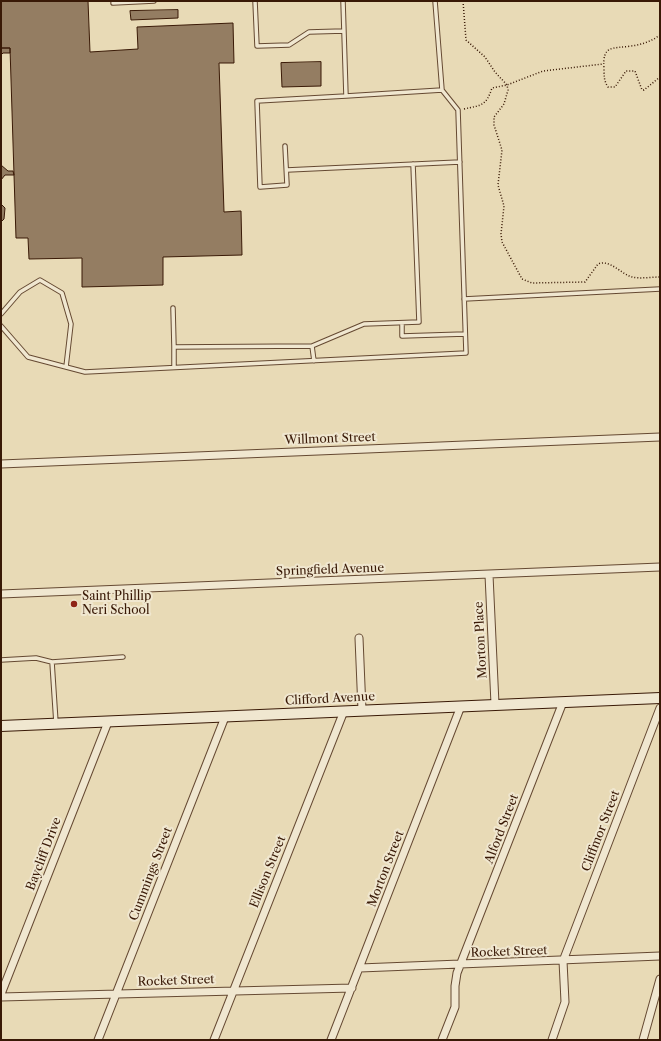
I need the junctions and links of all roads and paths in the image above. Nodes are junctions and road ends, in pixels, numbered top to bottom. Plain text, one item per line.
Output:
1 (154, 1) edge
2 (255, 1) edge
3 (343, 1) edge
4 (435, 1) edge
5 (463, 1) edge
6 (113, 2) dead end
7 (344, 32) junction
8 (660, 35) edge
9 (603, 64) junction
10 (660, 77) edge
11 (507, 85) junction
12 (442, 90) junction
13 (346, 96) junction
14 (458, 110) junction
15 (286, 146) dead end
16 (460, 162) junction
17 (413, 164) junction
18 (287, 170) junction
19 (660, 277) edge
20 (660, 289) edge
21 (464, 299) junction
22 (173, 308) dead end
23 (1, 314) edge
24 (402, 323) junction
25 (1, 326) edge
26 (465, 334) junction
27 (312, 346) junction
28 (174, 347) junction
29 (314, 361) junction
30 (66, 366) junction
31 (174, 367) junction
32 (660, 437) edge
33 (1, 464) edge
34 (660, 567) edge
35 (489, 575) junction
36 (1, 594) edge
37 (359, 638) dead end
38 (123, 657) dead end
39 (1, 660) edge
40 (52, 662) junction
41 (660, 698) edge
42 (563, 702) junction
43 (496, 704) junction
44 (461, 706) junction
45 (660, 708) edge
46 (362, 710) junction
47 (344, 711) junction
48 (225, 717) junction
49 (108, 722) junction
50 (56, 724) junction
51 (1, 726) edge
52 (660, 956) edge
53 (563, 961) junction
54 (460, 965) junction
55 (360, 968) junction
56 (660, 979) edge
57 (352, 988) junction
58 (233, 991) junction
59 (116, 994) junction
60 (1, 996) edge
61 (98, 1040) edge
62 (214, 1040) edge
63 (331, 1040) edge
64 (442, 1040) edge
65 (552, 1040) edge
66 (643, 1040) edge

1 - 6 lane
2 - 7 lane
3 - 7 lane
4 - 12 lane
5 - 11 path
7 - 13 lane
8 - 9 path
9 - 10 path
9 - 11 path
11 - 14 path
11 - 19 path
12 - 13 lane
12 - 14 lane
13 - 18 lane
14 - 16 lane
15 - 18 lane
16 - 17 lane
16 - 21 lane
17 - 18 lane
17 - 24 lane
20 - 21 lane
21 - 26 lane
22 - 28 lane
23 - 30 lane
24 - 26 lane
24 - 27 lane
25 - 30 lane
26 - 29 lane
27 - 28 lane
27 - 29 lane
28 - 31 lane
29 - 31 lane
30 - 31 lane
32 - 33 street, Willmont Street
34 - 35 street, Springfield Avenue
35 - 36 street, Springfield Avenue
35 - 43 street, Morton Place
37 - 46 street
38 - 40 lane
39 - 40 lane
40 - 50 lane
41 - 42 main road, Clifford Avenue
42 - 43 main road, Clifford Avenue
42 - 54 street, Alford Street
43 - 44 main road, Clifford Avenue
44 - 46 main road, Clifford Avenue
44 - 55 street, Morton Street
45 - 53 street, Cliffmor Street
46 - 47 main road, Clifford Avenue
47 - 48 main road, Clifford Avenue
47 - 58 street, Ellison Street
48 - 49 main road, Clifford Avenue
48 - 59 street, Cummings Street
49 - 50 main road, Clifford Avenue
49 - 60 street, Baycliff Drive
50 - 51 main road, Clifford Avenue
52 - 53 street, Rocket Street
53 - 54 street, Rocket Street
53 - 65 street
54 - 55 street, Rocket Street
54 - 64 street, Alford Street
55 - 57 street, Morton Street
56 - 66 street
57 - 58 street, Rocket Street
57 - 63 street, Morton Street
58 - 59 street, Rocket Street
58 - 62 street, Ellison Street
59 - 60 street, Rocket Street
59 - 61 street, Cummings Street

